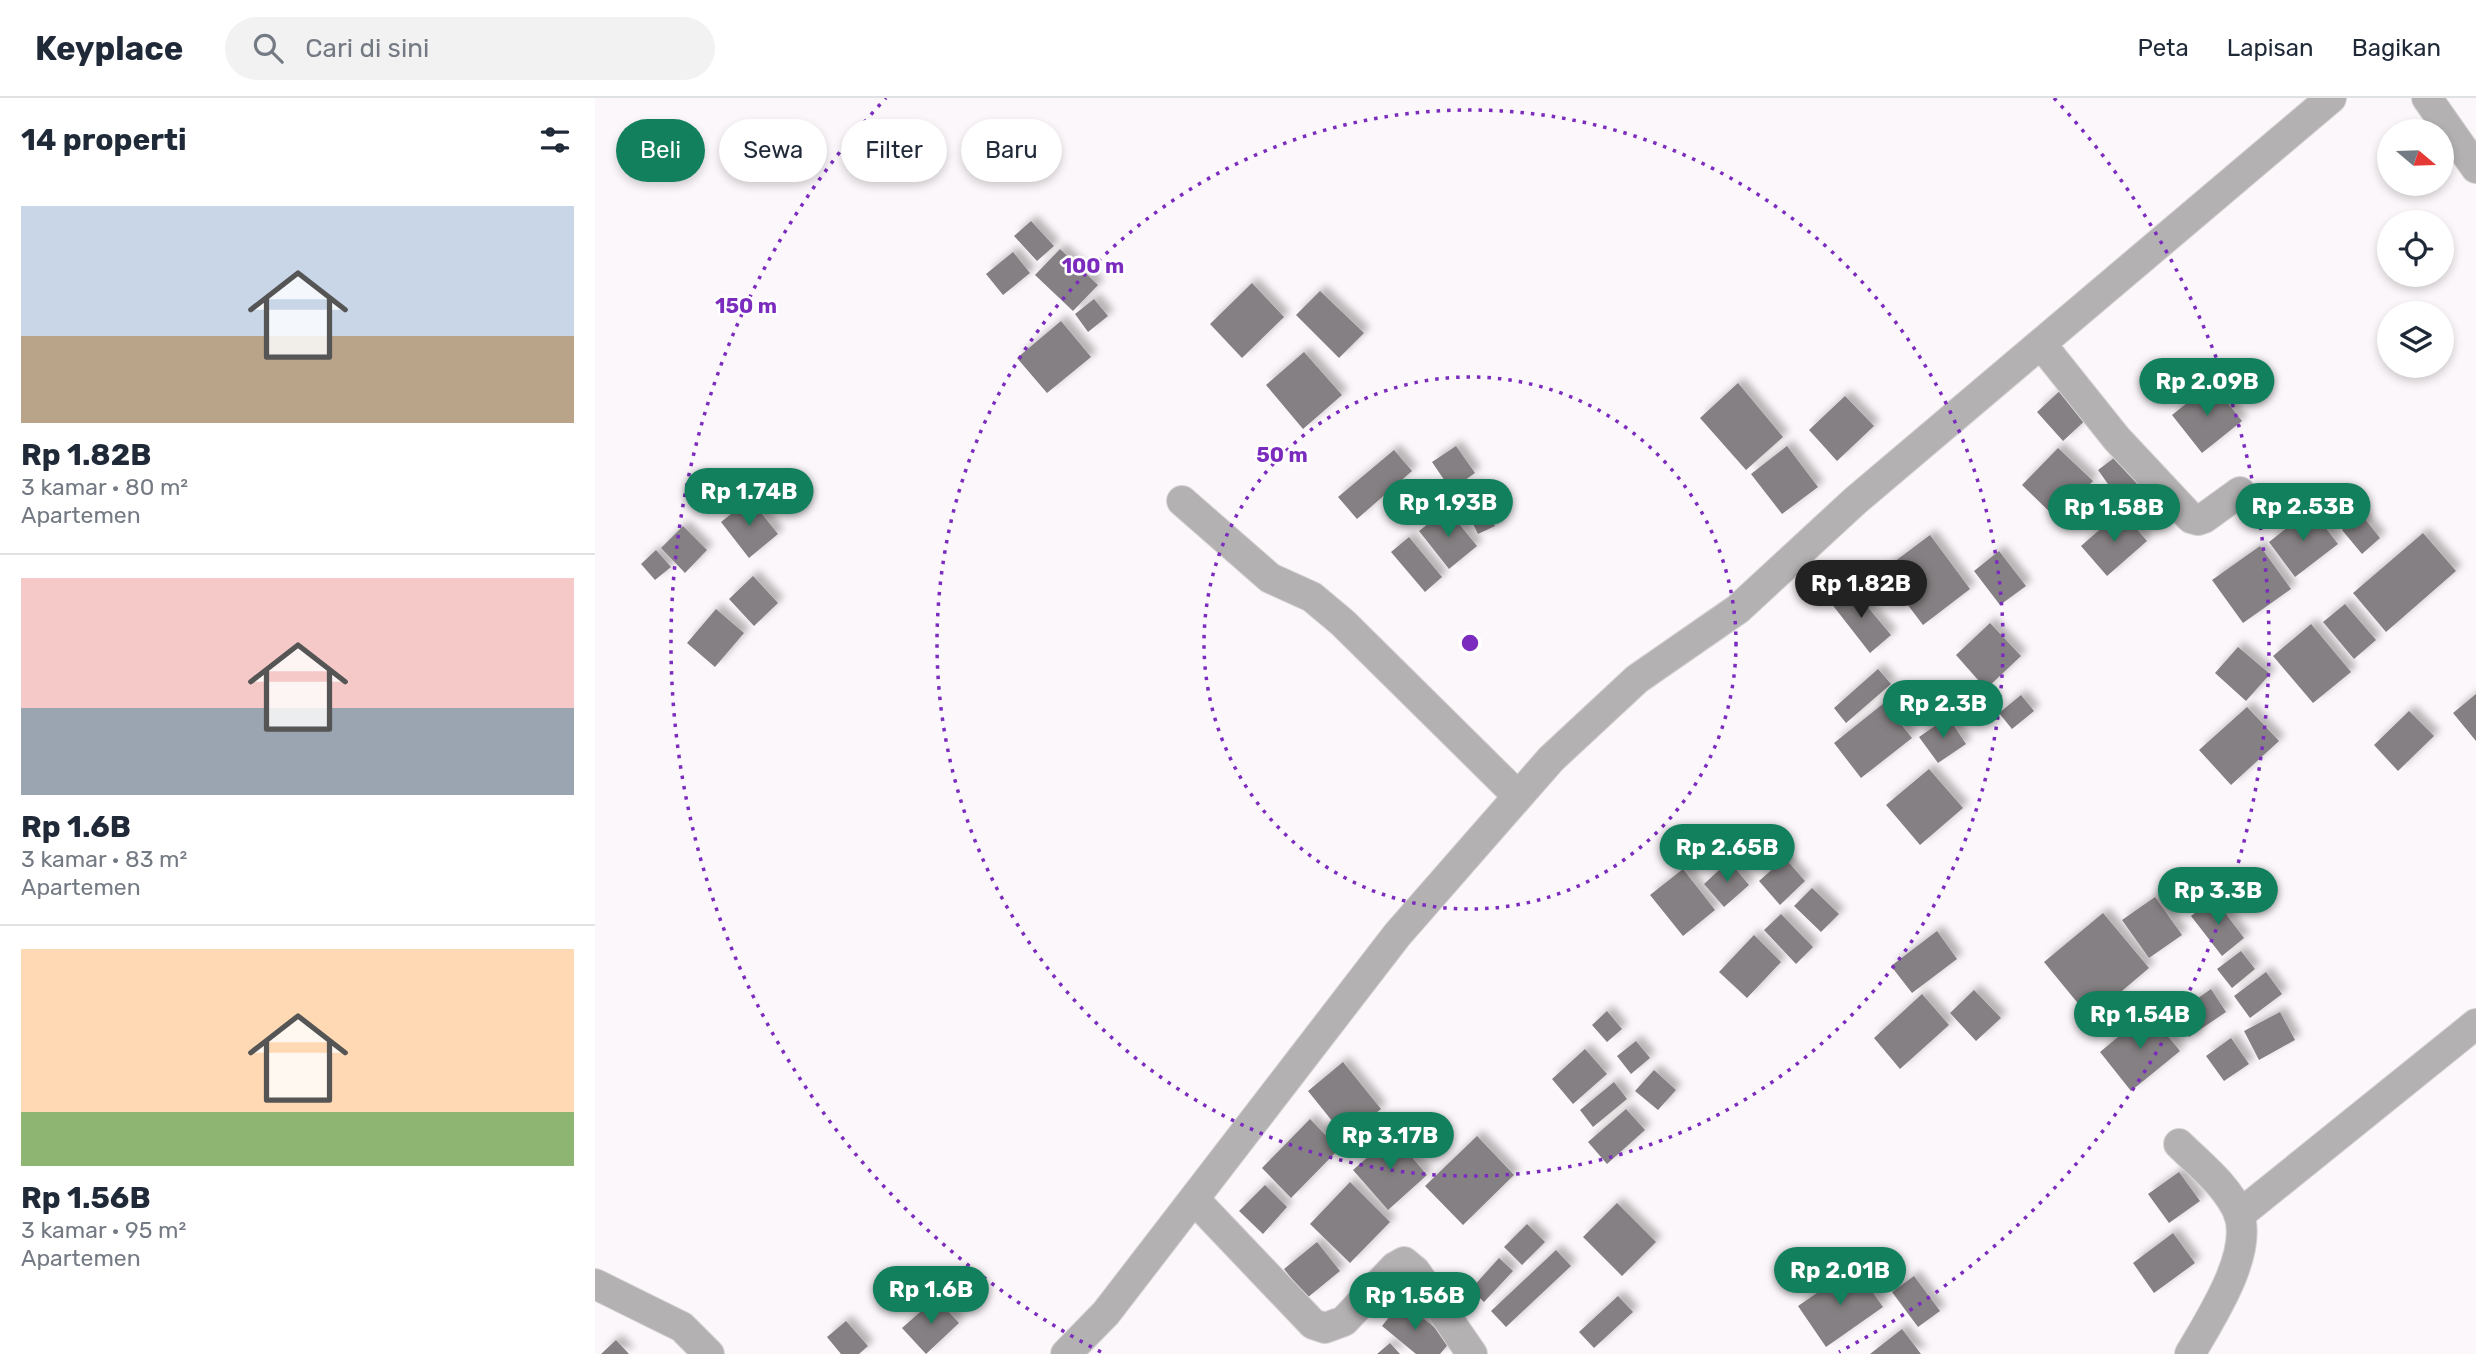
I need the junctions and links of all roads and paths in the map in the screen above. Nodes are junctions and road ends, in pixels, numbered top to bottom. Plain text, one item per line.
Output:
1 (2331, 98) edge
2 (2427, 98) edge
3 (2476, 168) edge
4 (2041, 344) junction
5 (2240, 492) dead end
6 (1182, 501) dead end
7 (1518, 796) junction
8 (2476, 1024) edge
9 (2179, 1144) dead end
10 (1194, 1199) junction
11 (2239, 1215) junction
12 (595, 1284) edge
13 (709, 1354) edge
14 (1066, 1354) edge
15 (1472, 1354) edge
16 (2190, 1354) edge

1 - 4 street
2 - 3 street
4 - 5 street
4 - 7 street
6 - 7 street
7 - 10 street
8 - 11 street
9 - 11 street
10 - 14 street
10 - 15 street
11 - 16 street
12 - 13 street

